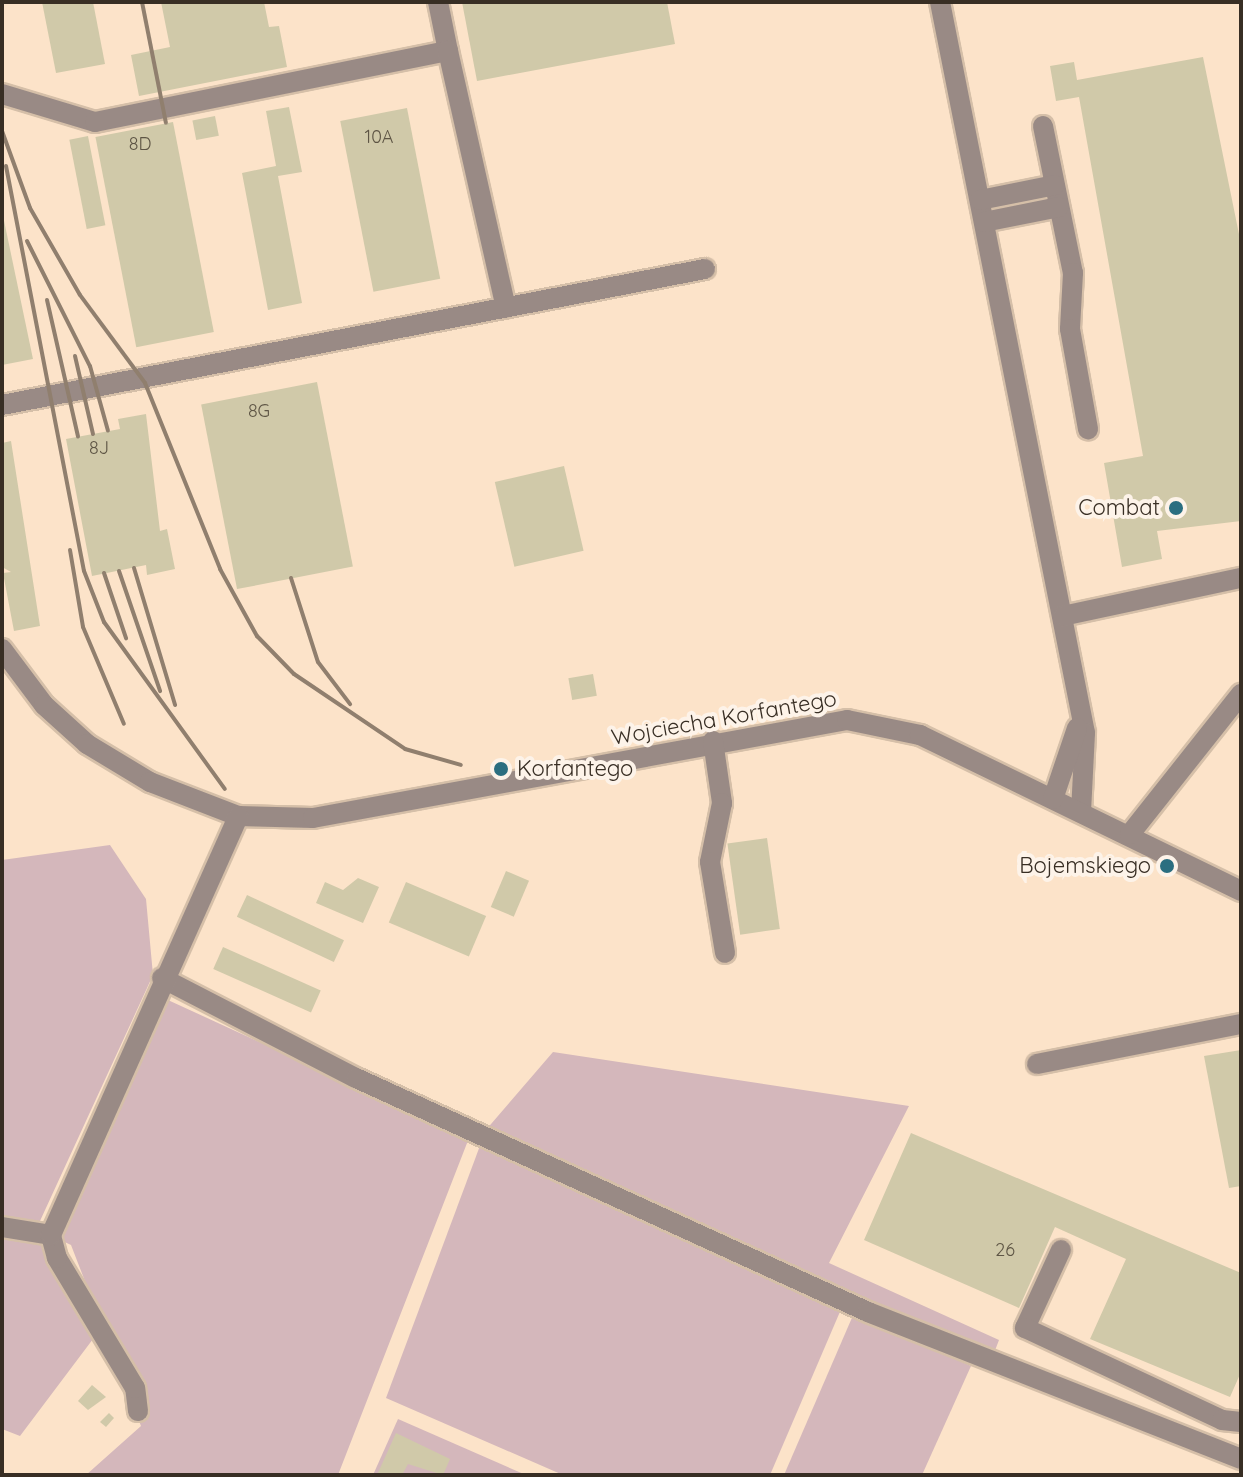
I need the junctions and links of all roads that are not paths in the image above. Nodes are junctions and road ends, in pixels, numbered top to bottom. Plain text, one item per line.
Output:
1 (438, 2) edge
2 (940, 2) edge
3 (448, 51) junction
4 (2, 94) edge
5 (1043, 126) dead end
6 (1055, 185) junction
7 (980, 200) junction
8 (1059, 207) junction
9 (984, 222) junction
10 (705, 269) dead end
11 (506, 308) junction
12 (2, 405) edge
13 (1088, 429) dead end
14 (1241, 578) edge
15 (1063, 616) junction
16 (2, 649) edge
17 (1240, 696) edge
18 (1078, 705) junction
19 (713, 741) junction
20 (1053, 799) junction
21 (1081, 812) junction
22 (238, 816) junction
23 (1130, 834) junction
24 (1241, 891) edge
25 (725, 953) dead end
26 (162, 978) junction
27 (1241, 1024) edge
28 (1037, 1064) dead end
29 (2, 1227) edge
30 (51, 1235) junction
31 (1061, 1250) dead end
32 (138, 1411) dead end
33 (1241, 1422) edge
34 (1241, 1459) edge

1 - 3 street
2 - 7 street
3 - 4 street
3 - 11 street
5 - 6 street
6 - 7 street
6 - 8 street
7 - 9 street
8 - 9 street
8 - 13 street
9 - 15 street
10 - 11 street
11 - 12 street
14 - 15 street
15 - 18 street
16 - 22 street, Wojciecha Korfantego
17 - 23 street
18 - 20 street
18 - 21 street
19 - 20 street, Wojciecha Korfantego
19 - 22 street, Wojciecha Korfantego
19 - 25 street
20 - 21 street, Wojciecha Korfantego
21 - 23 street, Wojciecha Korfantego
22 - 26 street
23 - 24 street, Wojciecha Korfantego
26 - 30 street
26 - 34 street
27 - 28 street
29 - 30 street
30 - 32 street
31 - 33 street

